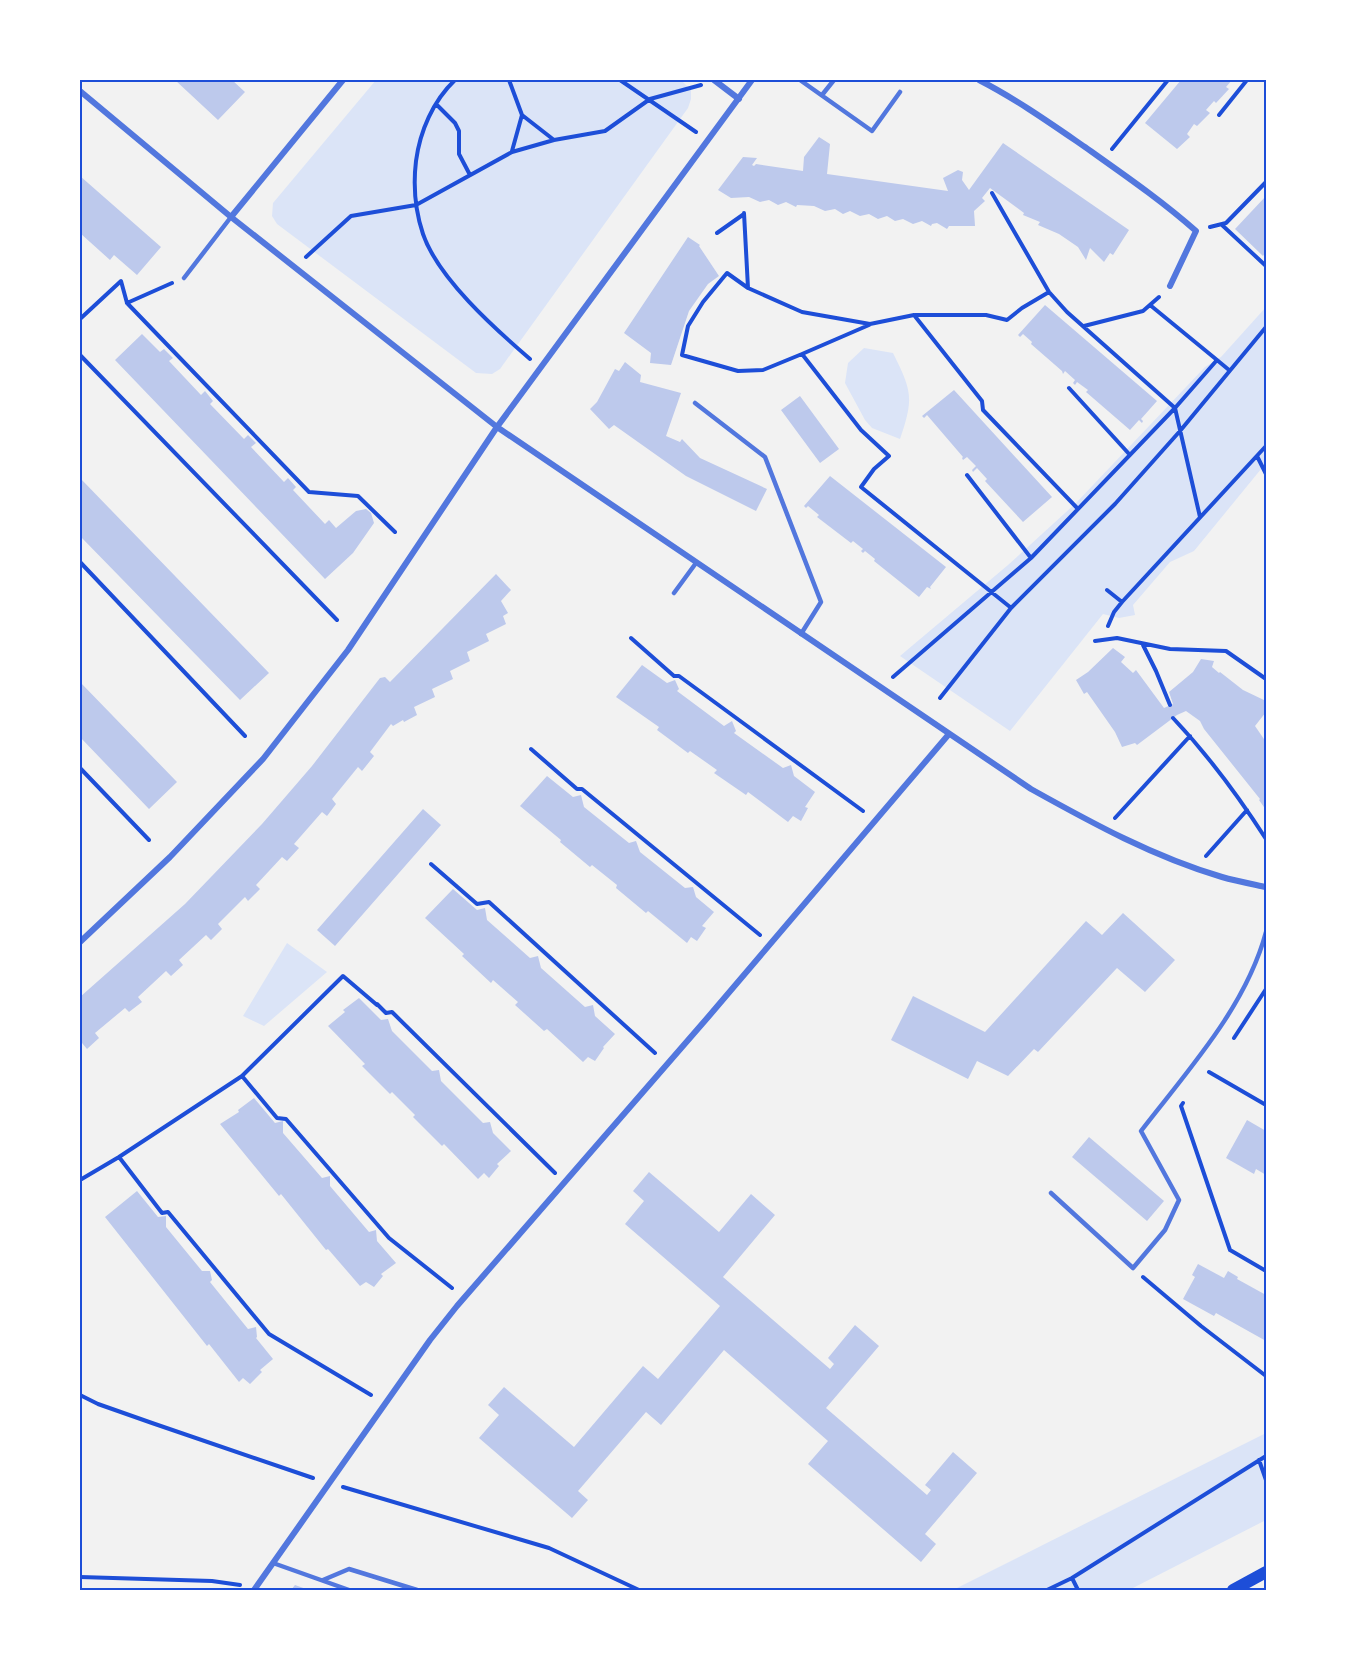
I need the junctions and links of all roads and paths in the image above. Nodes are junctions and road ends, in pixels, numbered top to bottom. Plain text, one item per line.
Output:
1 (343, 80) edge
2 (455, 80) edge
3 (509, 80) edge
4 (620, 80) edge
5 (715, 80) edge
6 (752, 80) edge
7 (801, 80) edge
8 (834, 80) edge
9 (979, 80) edge
10 (1168, 80) edge
11 (1247, 80) edge
12 (80, 91) edge
13 (900, 92) dead end
14 (822, 95) junction
15 (650, 99) junction
16 (738, 99) junction
17 (436, 104) junction
18 (522, 115) junction
19 (1219, 115) dead end
20 (554, 140) junction
21 (709, 141) junction
22 (512, 152) junction
23 (1103, 160) junction
24 (470, 175) junction
25 (1266, 182) edge
26 (992, 193) dead end
27 (416, 205) junction
28 (231, 217) junction
29 (1221, 224) junction
30 (1196, 231) junction
31 (717, 233) dead end
32 (293, 266) junction
33 (1266, 266) edge
34 (184, 278) joint
35 (1170, 286) joint
36 (748, 288) junction
37 (1049, 292) junction
38 (128, 303) junction
39 (1150, 305) junction
40 (914, 315) junction
41 (80, 319) edge
42 (870, 324) junction
43 (1084, 326) junction
44 (1266, 330) edge
45 (802, 354) junction
46 (80, 355) edge
47 (1217, 360) junction
48 (540, 368) junction
49 (1229, 370) junction
50 (1069, 388) dead end
51 (695, 403) dead end
52 (1175, 408) junction
53 (497, 427) junction
54 (1180, 431) junction
55 (1266, 446) edge
56 (1130, 455) junction
57 (1257, 455) junction
58 (1266, 474) edge
59 (967, 475) dead end
60 (1078, 508) junction
61 (1200, 517) junction
62 (396, 532) dead end
63 (1031, 558) junction
64 (80, 562) edge
65 (696, 563) junction
66 (1107, 590) dead end
67 (992, 592) junction
68 (674, 593) dead end
69 (1122, 602) junction
70 (1011, 608) junction
71 (337, 620) dead end
72 (1108, 626) dead end
73 (801, 634) junction
74 (631, 638) dead end
75 (1095, 641) dead end
76 (1143, 644) junction
77 (1266, 678) edge
78 (881, 688) junction
79 (940, 698) dead end
80 (1170, 705) dead end
81 (1173, 718) dead end
82 (949, 734) junction
83 (245, 736) dead end
84 (1190, 736) junction
85 (531, 749) dead end
86 (80, 768) edge
87 (1247, 810) junction
88 (876, 821) junction
89 (1105, 830) junction
90 (1266, 839) edge
91 (150, 840) dead end
92 (431, 864) dead end
93 (1196, 868) junction
94 (1266, 887) edge
95 (1266, 932) edge
96 (80, 942) edge
97 (770, 943) junction
98 (1266, 989) edge
99 (1233, 1039) dead end
100 (667, 1064) junction
101 (1215, 1064) dead end
102 (1209, 1072) junction
103 (242, 1076) junction
104 (1202, 1081) dead end
105 (1188, 1097) dead end
106 (1266, 1105) edge
107 (119, 1157) junction
108 (80, 1180) edge
109 (563, 1182) junction
110 (1051, 1193) dead end
111 (1133, 1268) junction
112 (1266, 1271) edge
113 (464, 1297) junction
114 (1266, 1376) edge
115 (80, 1395) edge
116 (385, 1404) junction
117 (1266, 1456) edge
118 (1258, 1460) junction
119 (1266, 1480) edge
120 (329, 1483) junction
121 (273, 1563) junction
122 (1266, 1572) edge
123 (80, 1577) edge
124 (1072, 1578) junction
125 (323, 1580) junction
126 (255, 1589) edge
127 (349, 1590) edge
128 (415, 1590) edge
129 (639, 1590) edge
130 (1047, 1590) edge
131 (1078, 1590) edge
132 (1233, 1590) edge

1 - 28 street
2 - 17 path
3 - 18 path
4 - 15 path
5 - 15 path
5 - 16 street
6 - 16 street
7 - 14 lane
8 - 14 lane
9 - 23 street
10 - 23 path
11 - 19 path
12 - 28 street
13 - 14 lane
15 - 20 path
15 - 21 path
16 - 21 street
17 - 24 path
17 - 27 path
18 - 20 path
18 - 22 path
20 - 22 path
21 - 48 street
22 - 24 path
23 - 30 street
24 - 27 path
25 - 29 path
26 - 37 path
27 - 32 path
27 - 48 path
28 - 32 street
28 - 34 lane
29 - 30 path
29 - 33 path
30 - 35 street
31 - 36 path
32 - 53 street
34 - 38 path
35 - 39 path
36 - 42 path
36 - 45 path
37 - 40 path
37 - 43 path
38 - 41 path
38 - 62 path
39 - 43 path
39 - 47 path
40 - 42 path
40 - 60 path
42 - 45 path
43 - 52 path
44 - 49 path
45 - 67 path
46 - 71 path
47 - 49 path
47 - 52 path
48 - 53 street
49 - 54 path
50 - 56 path
51 - 73 lane
52 - 54 path
52 - 56 path
53 - 65 street
53 - 96 street
54 - 61 path
54 - 70 path
55 - 57 path
56 - 60 path
57 - 58 path
57 - 61 path
59 - 63 path
60 - 63 path
61 - 69 path
63 - 67 path
64 - 83 path
65 - 68 lane
65 - 73 street
66 - 69 path
67 - 70 path
67 - 78 path
69 - 72 path
70 - 79 path
73 - 78 street
74 - 88 path
75 - 76 path
76 - 77 path
76 - 80 path
78 - 82 street
81 - 84 path
82 - 88 street
82 - 89 street
84 - 87 path
84 - 89 path
85 - 97 path
86 - 91 path
87 - 90 path
87 - 93 path
88 - 97 street
89 - 93 street
92 - 100 path
93 - 94 street
95 - 111 lane
97 - 100 street
98 - 99 path
100 - 109 street
101 - 102 path
102 - 104 path
102 - 106 path
103 - 107 path
103 - 109 path
103 - 113 path
105 - 112 path
107 - 108 path
107 - 116 path
109 - 113 street
110 - 111 lane
111 - 114 path
113 - 116 street
115 - 120 path
116 - 120 street
117 - 118 path
118 - 119 path
118 - 124 path
120 - 121 street
120 - 129 path
121 - 125 lane
121 - 126 street
122 - 132 main road
123 - 126 path
124 - 130 path
124 - 131 path
125 - 127 lane
125 - 128 lane

